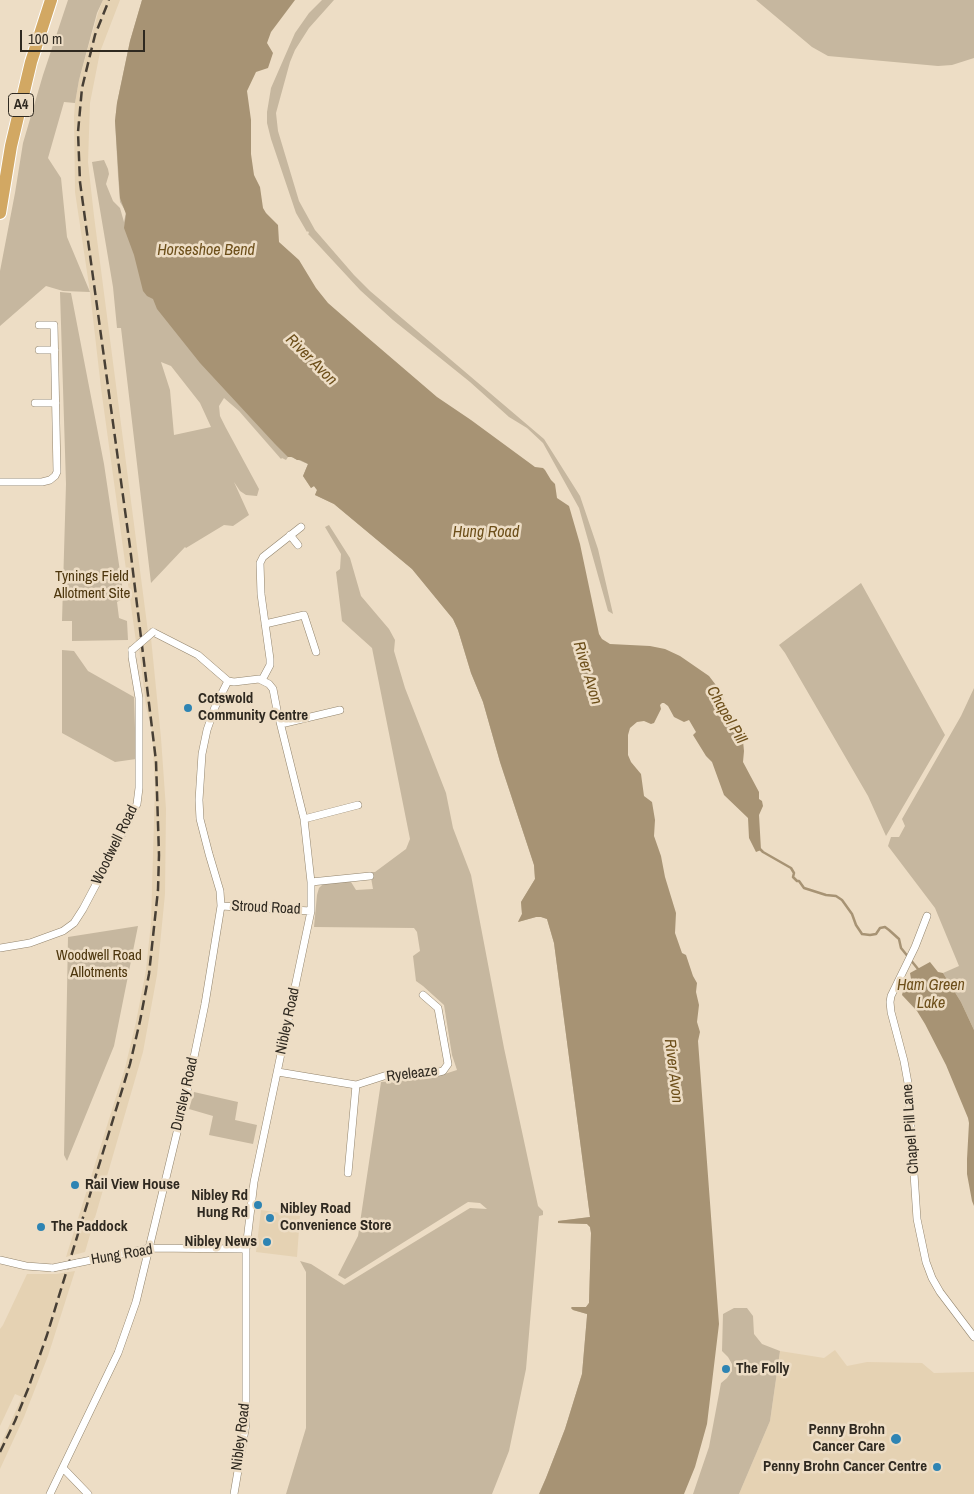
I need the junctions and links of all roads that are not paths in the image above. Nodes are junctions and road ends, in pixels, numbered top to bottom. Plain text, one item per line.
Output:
1 (51, 0) edge
2 (0, 213) edge
3 (39, 326) dead end
4 (39, 350) dead end
5 (55, 350) junction
6 (35, 403) dead end
7 (56, 403) junction
8 (0, 482) edge
9 (301, 527) dead end
10 (290, 535) junction
11 (298, 545) dead end
12 (265, 624) junction
13 (316, 652) dead end
14 (262, 680) junction
15 (228, 681) junction
16 (340, 710) dead end
17 (281, 724) junction
18 (358, 805) dead end
19 (304, 818) junction
20 (370, 876) dead end
21 (311, 882) junction
22 (221, 906) junction
23 (311, 911) junction
24 (927, 916) dead end
25 (0, 948) edge
26 (423, 995) dead end
27 (278, 1072) junction
28 (356, 1085) junction
29 (348, 1173) dead end
30 (150, 1248) junction
31 (246, 1249) junction
32 (0, 1260) edge
33 (974, 1337) edge
34 (63, 1468) junction
35 (50, 1494) edge
36 (88, 1494) edge
37 (234, 1494) edge

1 - 2 highway, A4
3 - 5 street
4 - 5 street
5 - 7 street
6 - 7 street
7 - 8 street
9 - 10 street
10 - 11 street
10 - 12 street
12 - 13 street
12 - 14 street
14 - 15 street
14 - 17 street, Nibley Road
15 - 22 street, Dursley Road
15 - 25 street, Woodwell Road, bridge
16 - 17 street
17 - 19 street, Nibley Road
18 - 19 street
19 - 21 street, Nibley Road
20 - 21 street
21 - 23 street, Nibley Road
22 - 23 street, Stroud Road
22 - 30 street, Dursley Road
23 - 27 street, Nibley Road
24 - 33 street, Chapel Pill Lane
26 - 28 street, Ryeleaze
27 - 28 street
27 - 31 street, Nibley Road
28 - 29 street
30 - 31 street, Hung Road
30 - 32 street, Hung Road, bridge
30 - 34 street, Dursley Road
31 - 37 street, Nibley Road
34 - 35 street, Dursley Road
34 - 36 street

